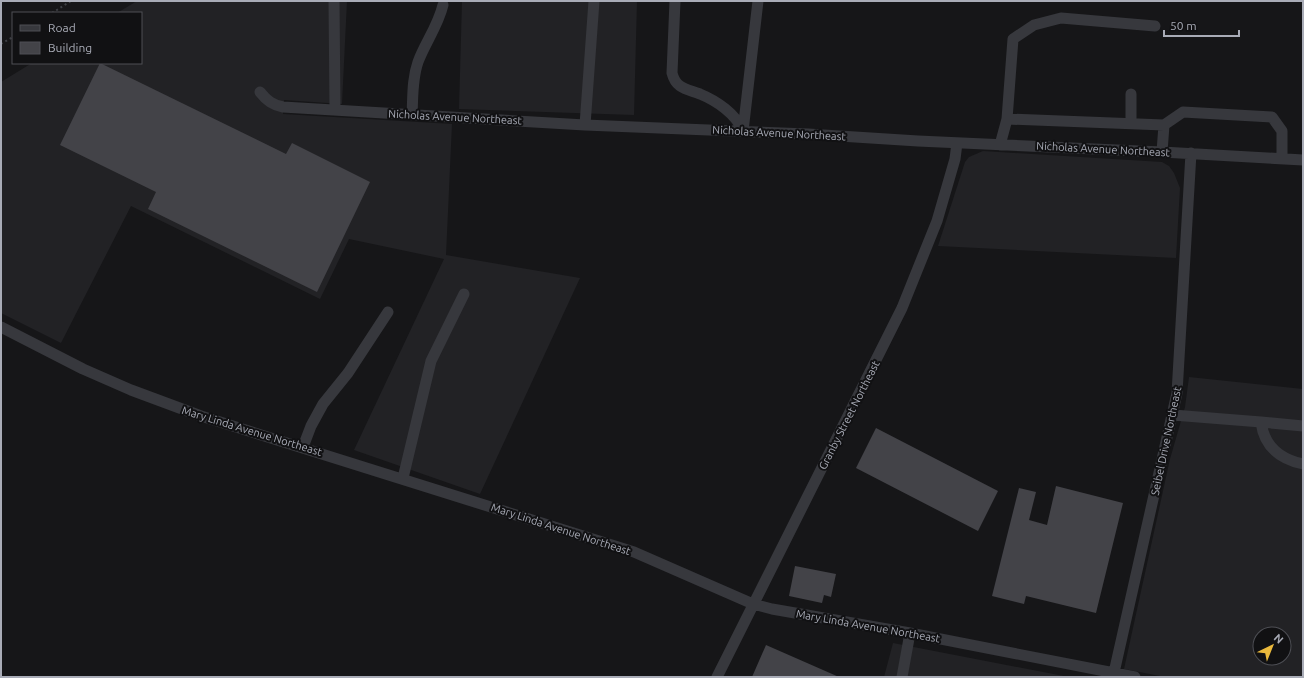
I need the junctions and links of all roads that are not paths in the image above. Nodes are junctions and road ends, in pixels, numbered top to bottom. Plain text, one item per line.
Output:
1 (334, 1) edge
2 (594, 1) edge
3 (675, 1) edge
4 (758, 1) edge
5 (443, 5) dead end
6 (1155, 26) dead end
7 (260, 92) dead end
8 (1132, 94) dead end
9 (335, 110) junction
10 (412, 115) junction
11 (1007, 119) junction
12 (1130, 123) junction
13 (585, 125) junction
14 (1164, 125) junction
15 (743, 131) junction
16 (957, 143) junction
17 (1000, 145) junction
18 (1162, 152) junction
19 (1191, 153) junction
20 (1282, 159) junction
21 (1303, 160) edge
22 (464, 294) dead end
23 (388, 312) dead end
24 (1, 327) edge
25 (1173, 415) junction
26 (1261, 422) junction
27 (1303, 426) edge
28 (303, 447) junction
29 (1303, 464) edge
30 (403, 478) junction
31 (753, 604) junction
32 (910, 633) junction
33 (1114, 675) edge
34 (717, 677) edge
35 (902, 677) edge
36 (1135, 677) edge

1 - 9 street
2 - 13 street
3 - 15 street
4 - 15 street
5 - 10 street
6 - 11 street
7 - 9 street, Nicholas Avenue Northeast
8 - 12 street
9 - 10 street, Nicholas Avenue Northeast
10 - 13 street, Nicholas Avenue Northeast
11 - 12 street
11 - 17 street
12 - 14 street
13 - 15 street, Nicholas Avenue Northeast
14 - 18 street
14 - 20 street
15 - 16 street, Nicholas Avenue Northeast
16 - 17 street, Nicholas Avenue Northeast
16 - 31 street, Granby Street Northeast
17 - 18 street, Nicholas Avenue Northeast
18 - 19 street, Nicholas Avenue Northeast
19 - 20 street, Nicholas Avenue Northeast
19 - 25 street, Seibel Drive Northeast
20 - 21 street, Nicholas Avenue Northeast
22 - 30 street
23 - 28 street
24 - 28 street, Mary Linda Avenue Northeast
25 - 26 street
25 - 33 street, Seibel Drive Northeast
26 - 27 street
26 - 29 street
28 - 30 street, Mary Linda Avenue Northeast
30 - 31 street, Mary Linda Avenue Northeast
31 - 32 street, Mary Linda Avenue Northeast
31 - 34 street, Granby Street Northeast
32 - 33 street, Mary Linda Avenue Northeast
32 - 35 street
33 - 36 street, Mary Linda Avenue Northeast

